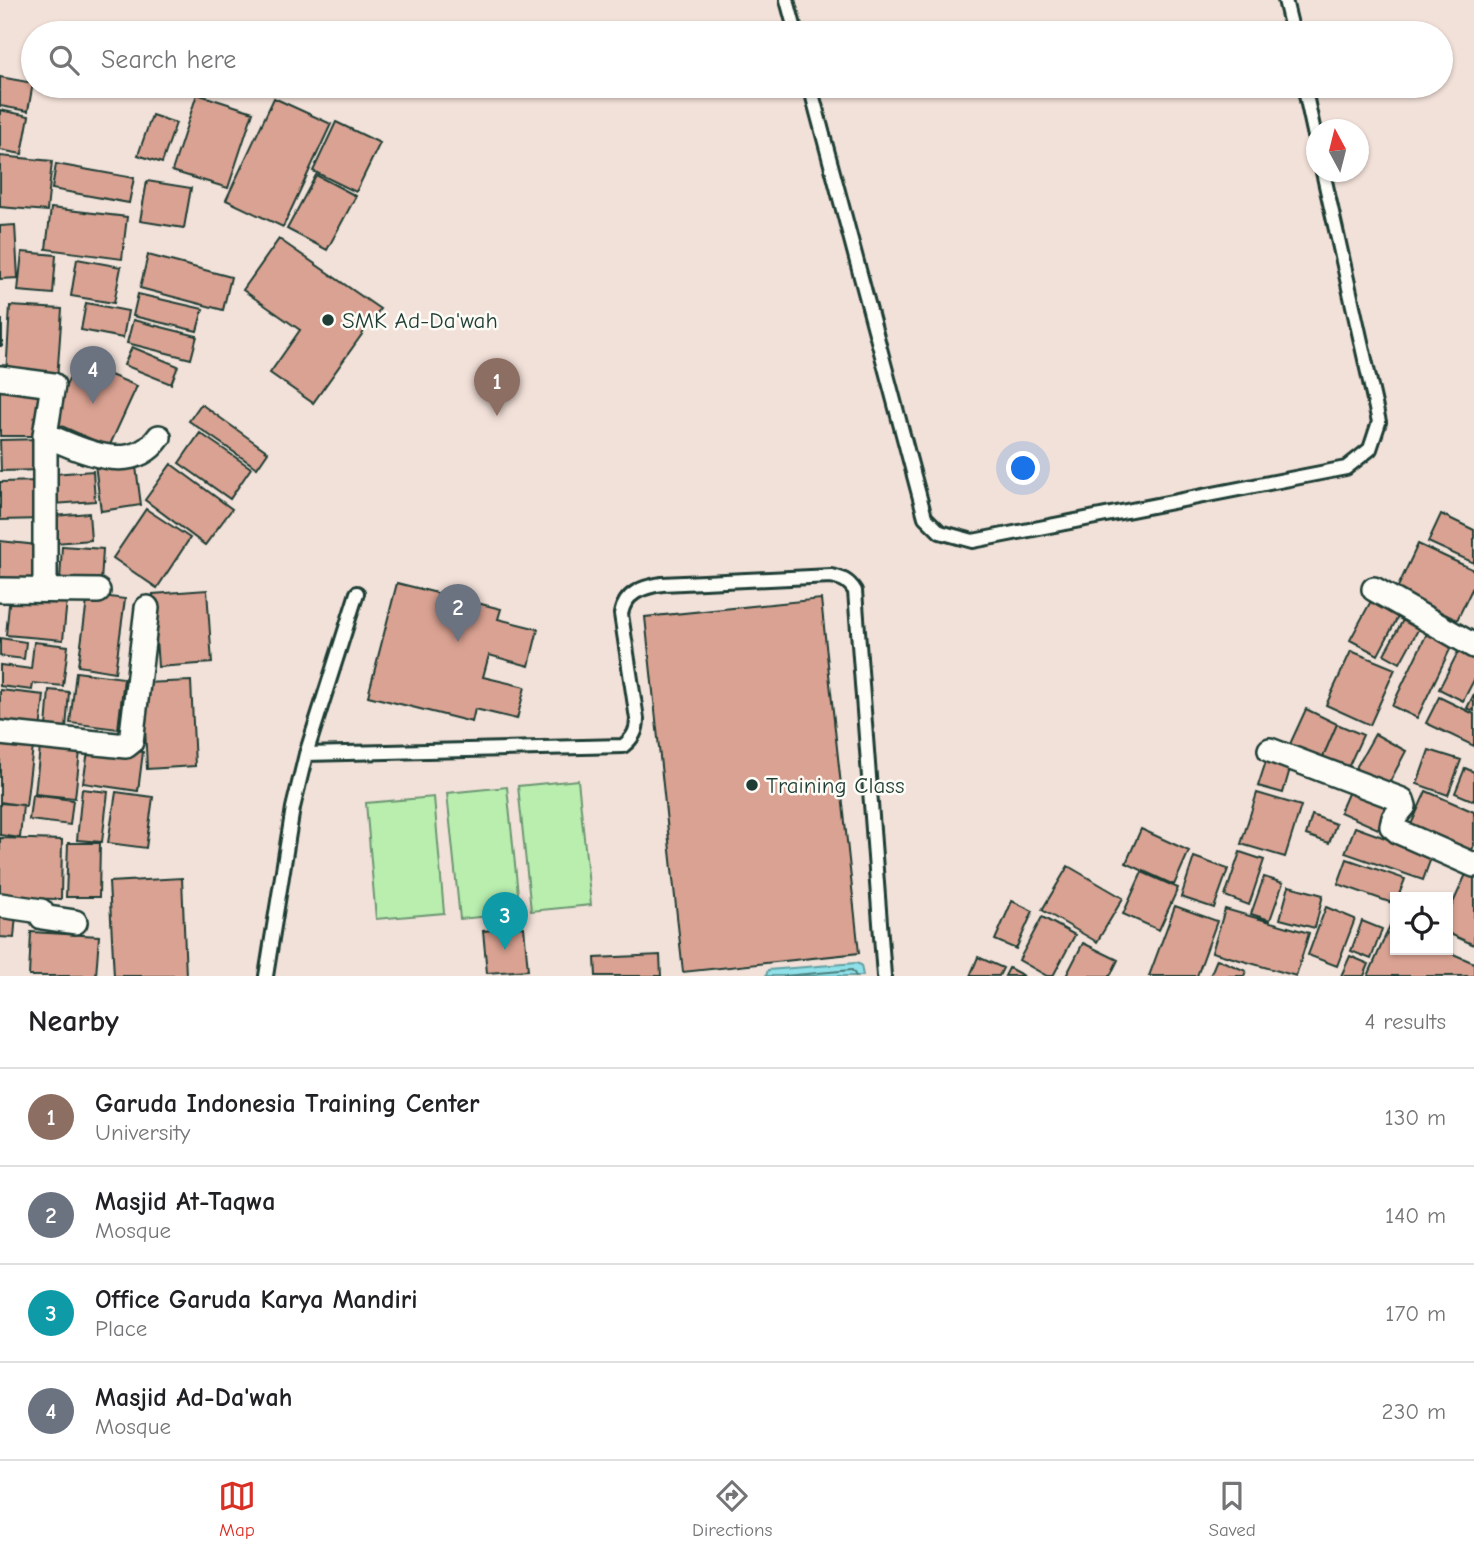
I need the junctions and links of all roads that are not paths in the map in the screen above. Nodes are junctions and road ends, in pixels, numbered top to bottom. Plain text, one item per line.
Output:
1 (787, 0) edge
2 (1285, 0) edge
3 (793, 21) edge
4 (1290, 21) edge
5 (813, 98) edge
6 (1307, 98) edge
7 (1312, 119) edge
8 (1325, 182) edge
9 (0, 378) edge
10 (45, 435) junction
11 (159, 437) dead end
12 (1374, 589) dead end
13 (0, 590) edge
14 (45, 590) junction
15 (98, 591) dead end
16 (357, 593) dead end
17 (146, 608) dead end
18 (1474, 646) edge
19 (0, 733) edge
20 (1270, 750) dead end
21 (306, 754) junction
22 (1474, 865) edge
23 (0, 905) edge
24 (75, 922) dead end
25 (266, 976) edge
26 (884, 976) edge

1 - 3 lane
2 - 4 lane
5 - 8 lane
6 - 7 lane
9 - 10 street
10 - 11 street
10 - 14 street
12 - 18 street
13 - 14 street
14 - 15 street
16 - 21 lane
17 - 19 street
20 - 22 street
21 - 25 lane
21 - 26 lane
23 - 24 street

